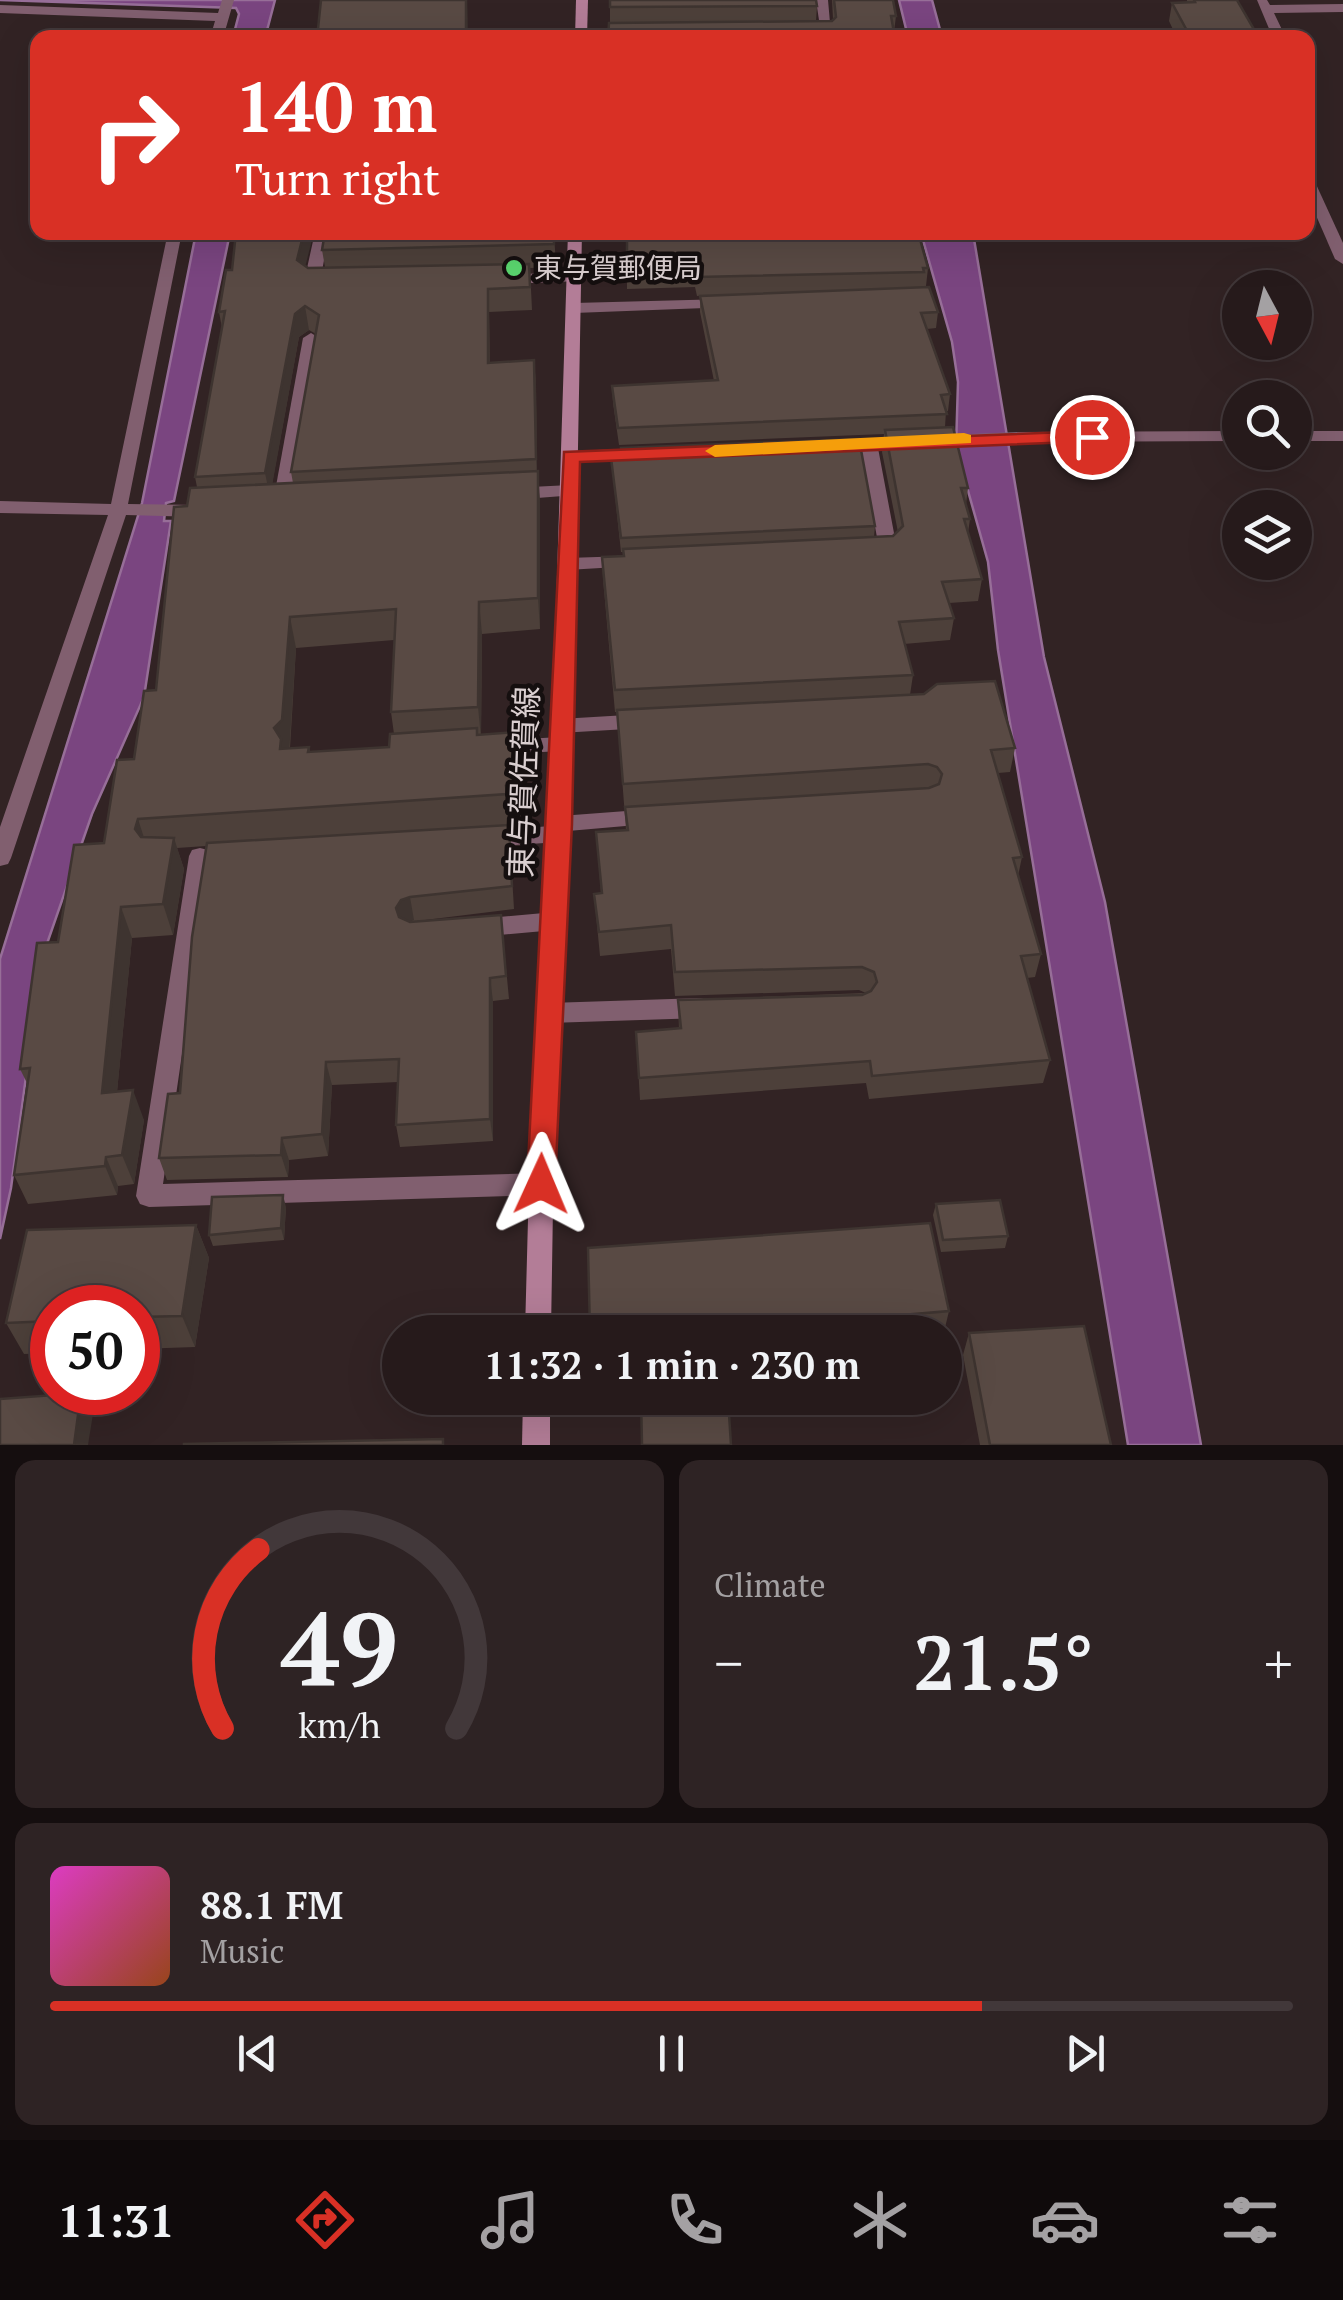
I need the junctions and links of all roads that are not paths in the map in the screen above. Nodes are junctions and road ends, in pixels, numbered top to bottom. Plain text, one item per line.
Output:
1 (582, 0) edge
2 (822, 0) edge
3 (1264, 4) edge
4 (1343, 8) edge
5 (0, 9) edge
6 (224, 10) edge
7 (581, 30) edge
8 (827, 30) edge
9 (1276, 30) edge
10 (1315, 197) edge
11 (173, 240) edge
12 (320, 240) edge
13 (575, 240) edge
14 (1343, 259) edge
15 (574, 278) junction
16 (480, 279) edge
17 (331, 282) edge
18 (747, 303) edge
19 (574, 308) junction
20 (310, 338) edge
21 (1222, 436) edge
22 (1312, 436) edge
23 (1343, 436) edge
24 (870, 444) junction
25 (810, 446) edge
26 (672, 452) edge
27 (571, 456) junction
28 (570, 491) junction
29 (493, 495) edge
30 (0, 507) edge
31 (282, 508) edge
32 (212, 511) edge
33 (125, 512) junction
34 (848, 550) edge
35 (650, 560) edge
36 (567, 564) junction
37 (665, 720) edge
38 (560, 735) junction
39 (465, 750) edge
40 (679, 816) edge
41 (559, 829) junction
42 (459, 840) edge
43 (0, 858) edge
44 (173, 858) edge
45 (554, 921) junction
46 (449, 930) edge
47 (720, 1008) edge
48 (550, 1013) junction
49 (541, 1184) junction
50 (538, 1315) edge
51 (537, 1415) edge
52 (536, 1445) edge

1 - 7 main road
2 - 8 street
3 - 4 street
3 - 9 street
5 - 6 street
10 - 14 street
11 - 33 street
12 - 17 street
13 - 15 main road, 東与賀佐賀線
15 - 16 street
15 - 19 main road, 東与賀佐賀線
18 - 19 street
19 - 27 main road, 東与賀佐賀線
20 - 31 street
21 - 24 street
22 - 23 street
24 - 25 street
24 - 34 street
26 - 27 street
27 - 28 main road, 東与賀佐賀線
28 - 29 street
28 - 36 main road, 東与賀佐賀線
30 - 33 street
32 - 33 street
33 - 43 street
35 - 36 street
36 - 38 main road, 東与賀佐賀線
37 - 38 street
38 - 39 street
38 - 41 main road, 東与賀佐賀線
40 - 41 street
41 - 42 street
41 - 45 main road, 東与賀佐賀線
44 - 49 street
45 - 46 street
45 - 48 main road, 東与賀佐賀線
47 - 48 street
48 - 49 main road, 東与賀佐賀線
49 - 50 main road, 東与賀佐賀線
51 - 52 main road

